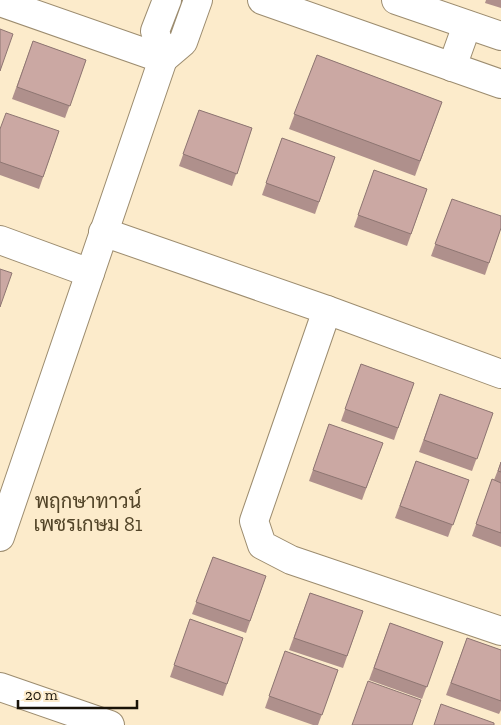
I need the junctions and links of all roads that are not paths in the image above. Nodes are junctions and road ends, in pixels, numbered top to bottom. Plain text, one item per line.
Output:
1 (167, 0) edge
2 (198, 0) edge
3 (262, 0) edge
4 (396, 0) edge
5 (0, 2) edge
6 (467, 25) junction
7 (501, 36) edge
8 (163, 59) junction
9 (452, 67) junction
10 (501, 84) edge
11 (103, 232) junction
12 (0, 240) edge
13 (90, 273) junction
14 (327, 310) junction
15 (501, 374) edge
16 (10, 476) edge
17 (0, 537) edge
18 (501, 631) edge
19 (0, 687) edge
20 (110, 725) edge

1 - 8 street
2 - 8 street
3 - 9 street
4 - 6 street
5 - 8 street
6 - 7 street
6 - 9 street
8 - 11 street
9 - 10 street
11 - 13 street
11 - 14 street
12 - 13 street
13 - 16 street
14 - 15 street
14 - 18 street
16 - 17 street
19 - 20 street

